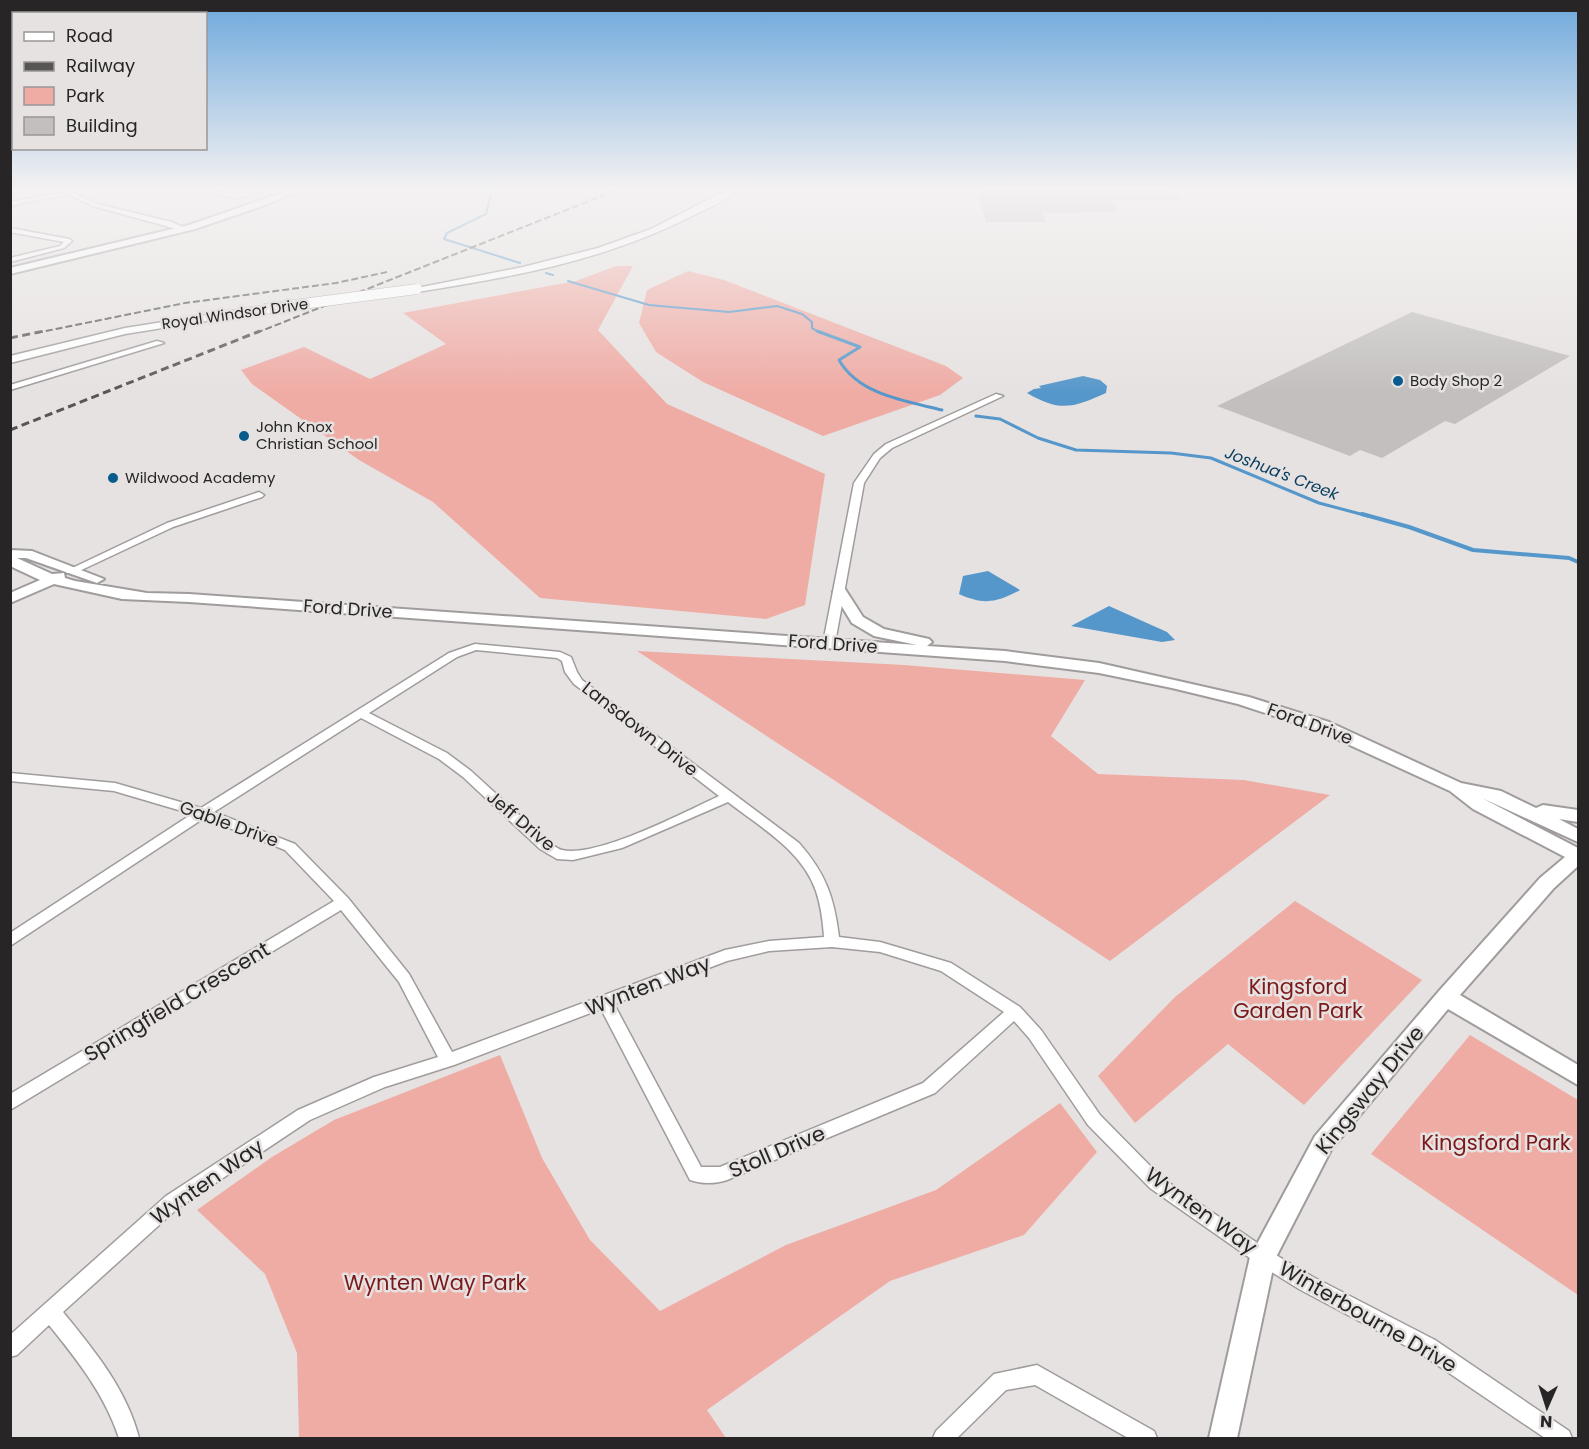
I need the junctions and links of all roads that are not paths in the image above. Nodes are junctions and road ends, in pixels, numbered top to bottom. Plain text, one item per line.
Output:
1 (65, 258) edge
2 (570, 258) edge
3 (10, 271) edge
4 (160, 343) dead end
5 (10, 360) edge
6 (10, 388) edge
7 (999, 396) dead end
8 (259, 495) dead end
9 (10, 554) edge
10 (10, 560) edge
11 (71, 571) junction
12 (55, 578) junction
13 (840, 592) junction
14 (189, 598) junction
15 (10, 599) edge
16 (829, 644) junction
17 (953, 653) junction
18 (362, 714) junction
19 (10, 777) edge
20 (1456, 788) junction
21 (728, 796) junction
22 (1505, 799) junction
23 (203, 813) junction
24 (1578, 816) edge
25 (1578, 836) edge
26 (1578, 856) edge
27 (343, 902) junction
28 (10, 941) edge
29 (832, 942) junction
30 (1446, 997) junction
31 (605, 1002) junction
32 (1015, 1011) junction
33 (448, 1060) junction
34 (1578, 1076) edge
35 (10, 1103) edge
36 (1263, 1257) junction
37 (50, 1311) junction
38 (10, 1348) edge
39 (129, 1438) edge
40 (943, 1438) edge
41 (1147, 1438) edge
42 (1223, 1438) edge
43 (1562, 1438) edge

1 - 3 main road
2 - 5 main road, Royal Windsor Drive, bridge
4 - 6 street
7 - 13 street
8 - 11 street
9 - 11 main road, Ford Drive
10 - 12 main road, Ford Drive
11 - 12 main road
11 - 14 main road, Ford Drive
12 - 14 main road, Ford Drive
12 - 15 main road
13 - 16 street
13 - 17 main road
14 - 16 main road, Ford Drive
16 - 17 main road, Ford Drive
17 - 20 main road, Ford Drive
18 - 21 street, Jeff Drive
18 - 21 street, Lansdown Drive
18 - 23 street, Lansdown Drive
19 - 23 street, Gable Drive
20 - 22 main road, Ford Drive
20 - 26 main road, Ford Drive
21 - 29 street, Lansdown Drive
22 - 24 main road
22 - 25 main road, Ford Drive
23 - 27 street, Gable Drive
23 - 28 street
26 - 30 main road, Kingsway Drive
27 - 33 street, Gable Drive
27 - 35 street, Springfield Crescent
29 - 31 street, Wynten Way
29 - 32 street, Wynten Way
30 - 34 main road
30 - 36 main road, Kingsway Drive
31 - 32 street, Stoll Drive
31 - 33 street, Wynten Way
32 - 36 street, Wynten Way
33 - 37 street, Wynten Way
36 - 42 main road, Kingsway Drive
36 - 43 street, Winterbourne Drive
37 - 38 street, Wynten Way
37 - 39 street
40 - 41 street

